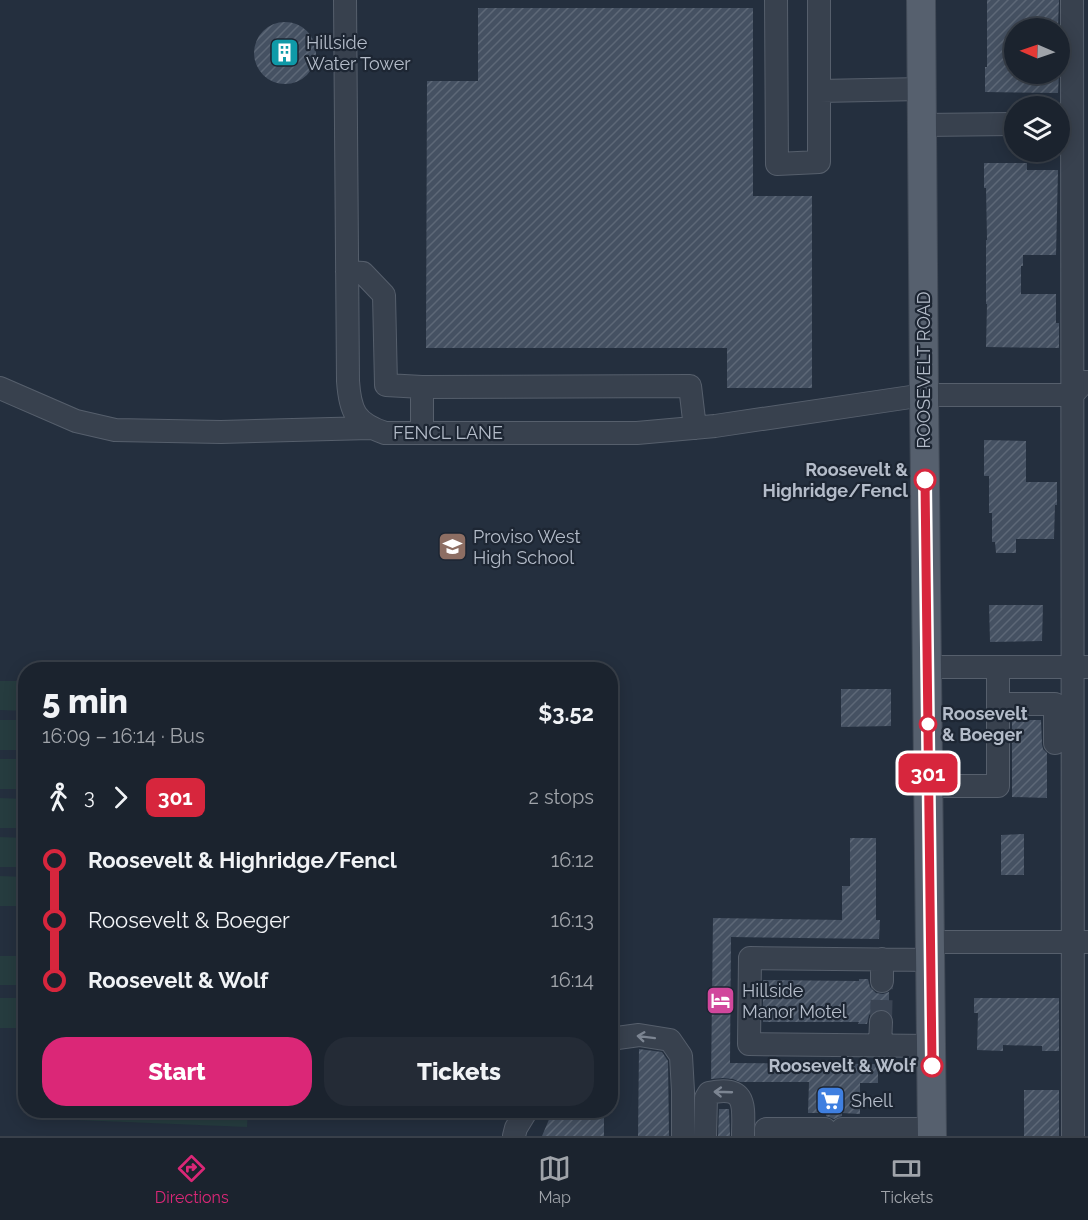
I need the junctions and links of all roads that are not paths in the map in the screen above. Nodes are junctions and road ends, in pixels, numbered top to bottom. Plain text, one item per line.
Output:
1 (345, 0) edge
2 (776, 0) edge
3 (819, 0) edge
4 (921, 0) edge
5 (1072, 0) edge
6 (922, 89) junction
7 (819, 91) junction
8 (1004, 124) edge
9 (1073, 124) edge
10 (922, 125) junction
11 (347, 272) junction
12 (422, 387) junction
13 (0, 388) edge
14 (1080, 388) edge
15 (924, 395) junction
16 (1088, 412) edge
17 (370, 428) junction
18 (695, 428) junction
19 (422, 433) junction
20 (927, 667) junction
21 (998, 667) junction
22 (1080, 667) edge
23 (998, 704) junction
24 (1055, 743) dead end
25 (928, 786) junction
26 (1080, 942) edge
27 (930, 951) junction
28 (881, 1022) tunnel mouth
29 (618, 1038) edge
30 (880, 1045) junction
31 (931, 1046) junction
32 (522, 1118) edge
33 (833, 1131) edge
34 (873, 1132) edge
35 (932, 1132) edge
36 (792, 1133) edge
37 (514, 1136) edge
38 (683, 1136) edge
39 (705, 1136) edge
40 (743, 1136) edge
41 (766, 1136) edge
42 (1074, 1136) edge

1 - 11 street, FENCL LANE
2 - 7 street
3 - 7 street
4 - 6 main road, ROOSEVELT ROAD
5 - 9 street
6 - 7 street
6 - 10 main road, ROOSEVELT ROAD
8 - 10 street
9 - 14 street
10 - 15 main road, ROOSEVELT ROAD
11 - 12 street
11 - 17 street, FENCL LANE
12 - 18 street
12 - 19 street
13 - 17 street
14 - 15 street, FENCL LANE
14 - 16 street
14 - 22 street
15 - 18 street, FENCL LANE
15 - 20 main road, ROOSEVELT ROAD
17 - 19 street, FENCL LANE
18 - 19 street, FENCL LANE
20 - 21 street
20 - 25 main road, ROOSEVELT ROAD
21 - 22 street
21 - 23 street
22 - 26 street
23 - 24 street
23 - 25 street
25 - 27 main road, ROOSEVELT ROAD
26 - 27 street
26 - 42 street
27 - 30 street
27 - 31 main road, ROOSEVELT ROAD
28 - 30 street
38 -> 29 street
30 - 31 street
31 - 35 main road, ROOSEVELT ROAD
32 - 37 street
33 - 34 street
33 - 36 street
34 - 35 street
36 - 41 street
40 -> 39 street

